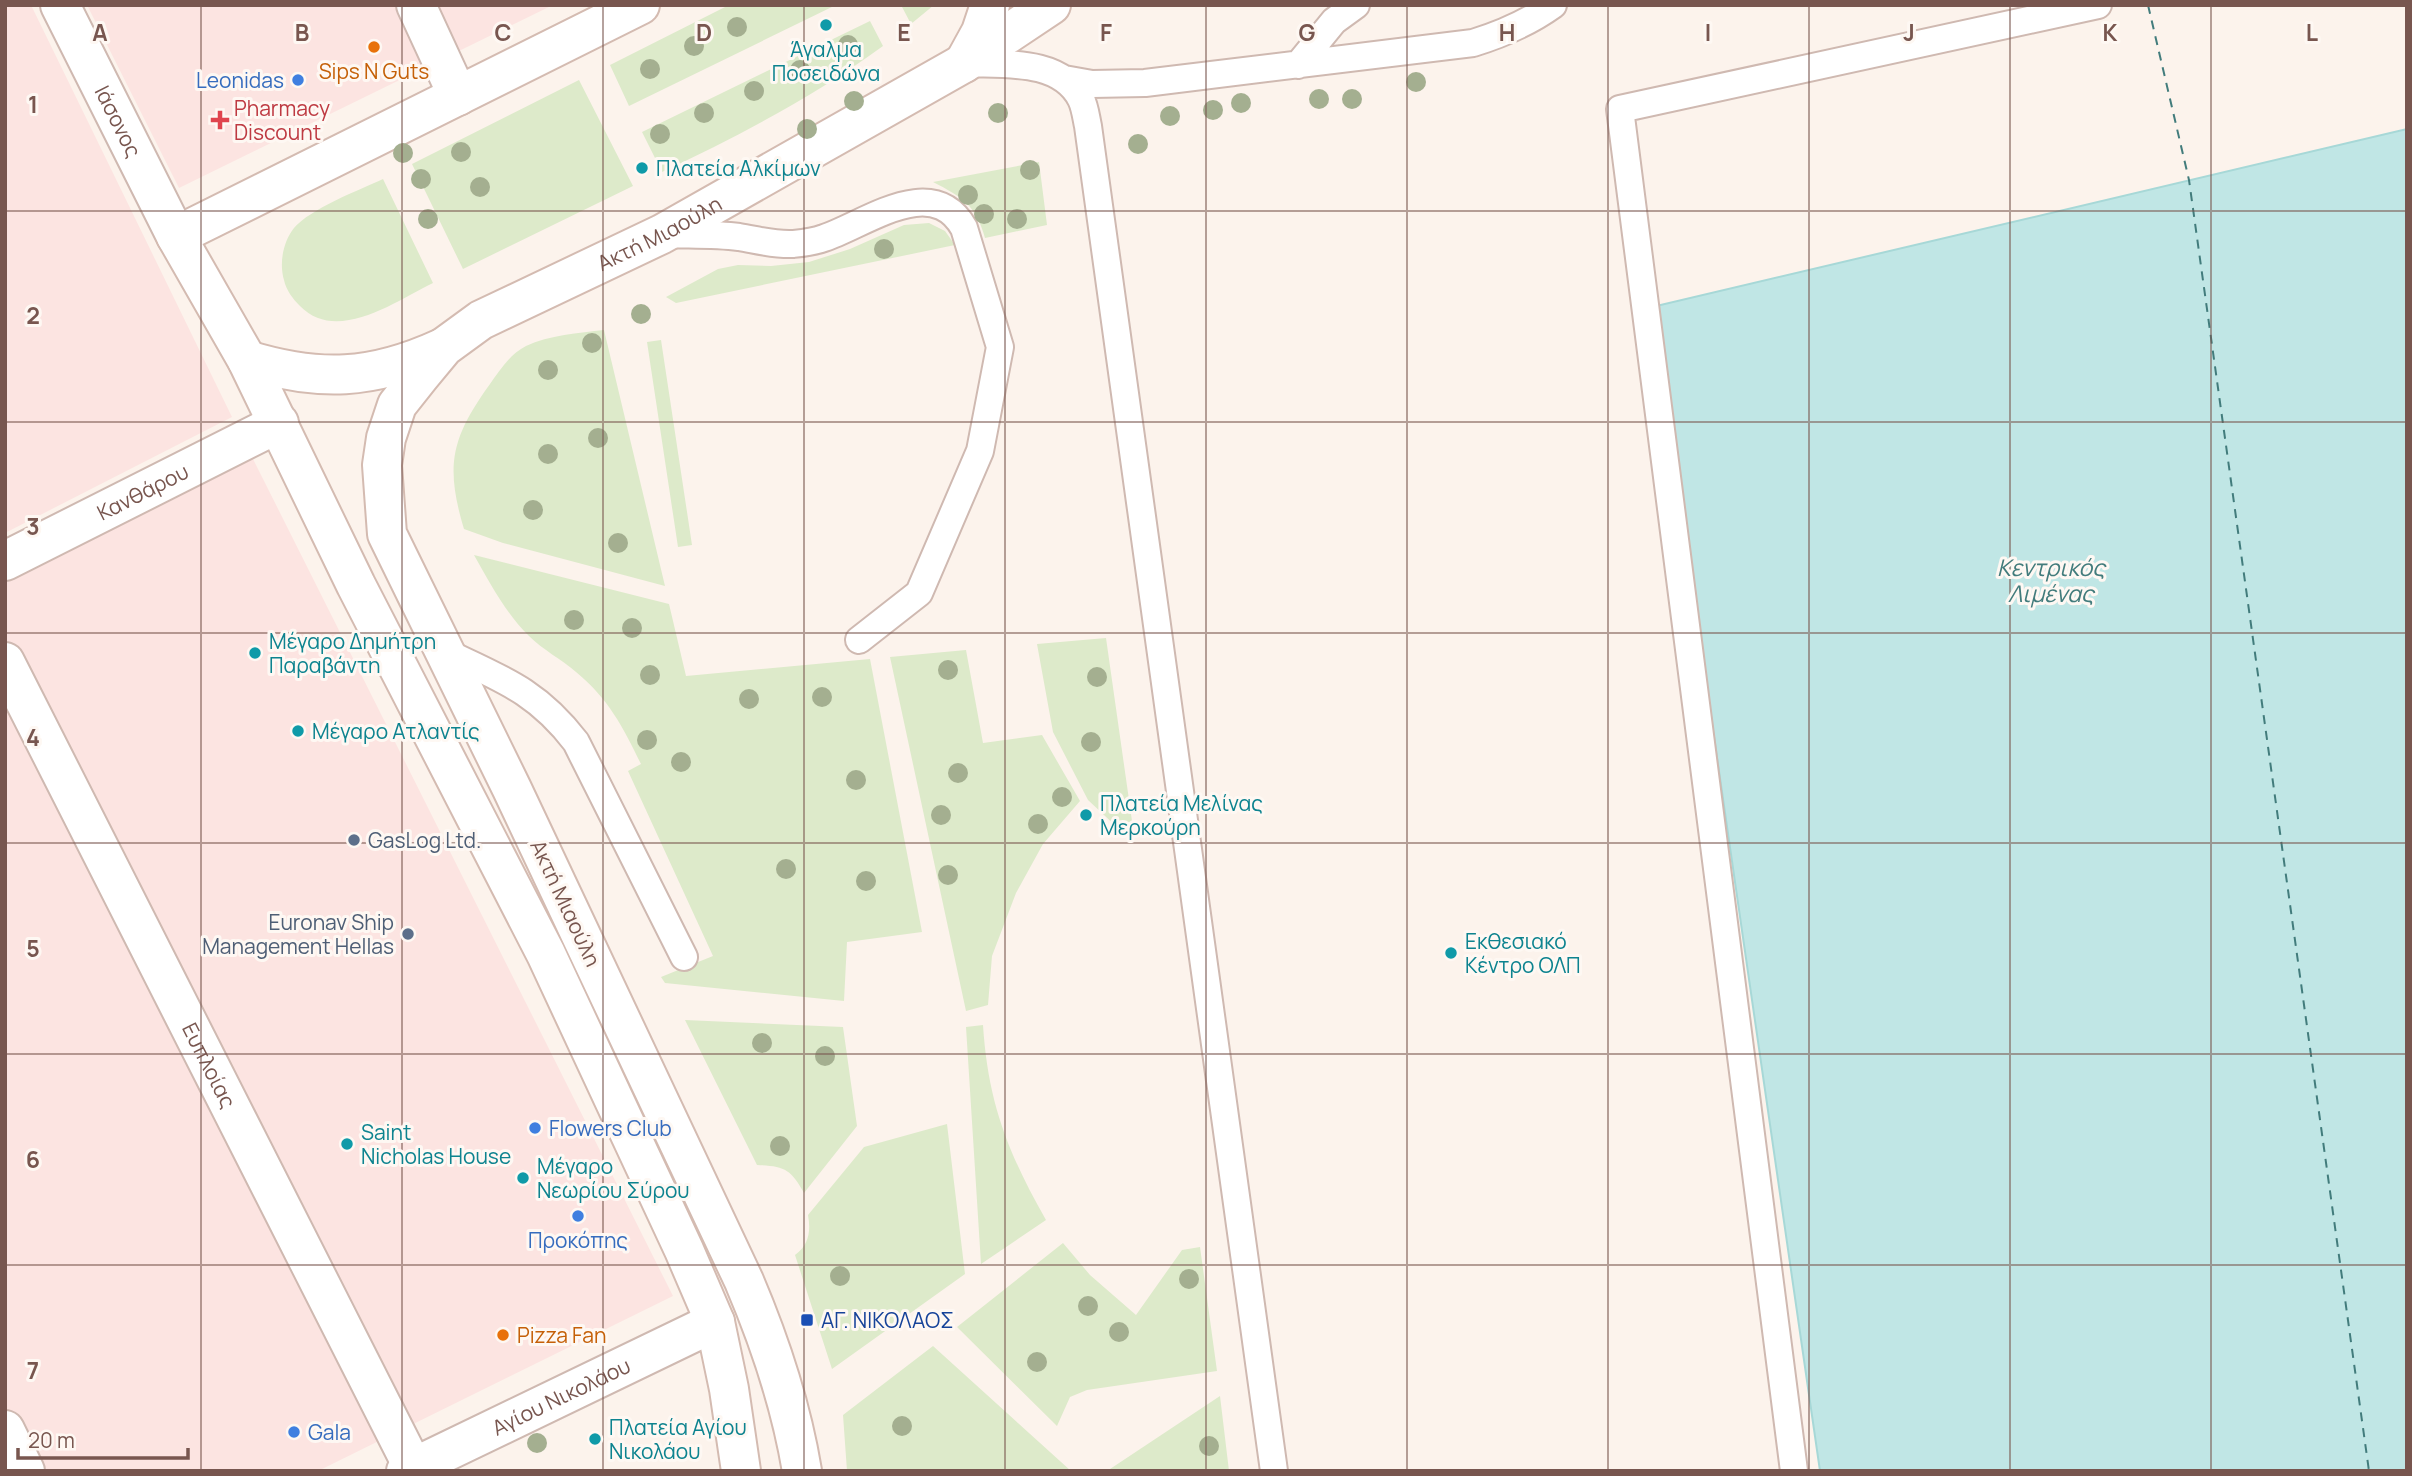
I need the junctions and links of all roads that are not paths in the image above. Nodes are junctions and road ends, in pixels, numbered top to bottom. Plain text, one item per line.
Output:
1 (60, 5) edge
2 (416, 5) edge
3 (640, 5) edge
4 (990, 5) edge
5 (1051, 5) edge
6 (1356, 5) edge
7 (1553, 5) edge
8 (2098, 5) edge
9 (964, 63) junction
10 (1298, 65) junction
11 (1064, 79) junction
12 (458, 96) junction
13 (662, 234) junction
14 (176, 236) junction
15 (444, 347) junction
16 (247, 360) junction
17 (279, 423) junction
18 (5, 561) edge
19 (859, 640) dead end
20 (445, 652) junction
21 (5, 662) edge
22 (684, 957) dead end
23 (715, 1322) junction
24 (5, 1430) edge
25 (410, 1469) edge
26 (25, 1471) edge
27 (741, 1471) edge
28 (802, 1471) edge
29 (1274, 1471) edge
30 (1794, 1471) edge

1 - 14 main road, Ιάσονος
2 - 12 main road
3 - 12 main road
4 - 9 main road
5 - 9 main road, Ακτή Μιαούλη
6 - 10 lane
7 - 10 lane
8 - 30 lane
9 - 11 lane
9 - 13 main road, Ακτή Μιαούλη
10 - 11 lane
11 - 29 lane
12 - 14 main road
13 - 15 main road, Ακτή Μιαούλη
13 - 19 lane
14 - 16 main road, Ακτή Μιαούλη
15 - 16 main road, Ακτή Μιαούλη
15 - 20 main road, Ακτή Μιαούλη
16 - 17 main road, Ακτή Μιαούλη
17 - 18 main road, Κανθάρου
17 - 23 main road, Ακτή Μιαούλη
20 - 22 lane
20 - 28 main road, Ακτή Μιαούλη
21 - 25 main road, Ευπλοίας
23 - 25 main road, Αγίου Νικολάου
23 - 27 main road, Ακτή Μιαούλη
24 - 26 main road

